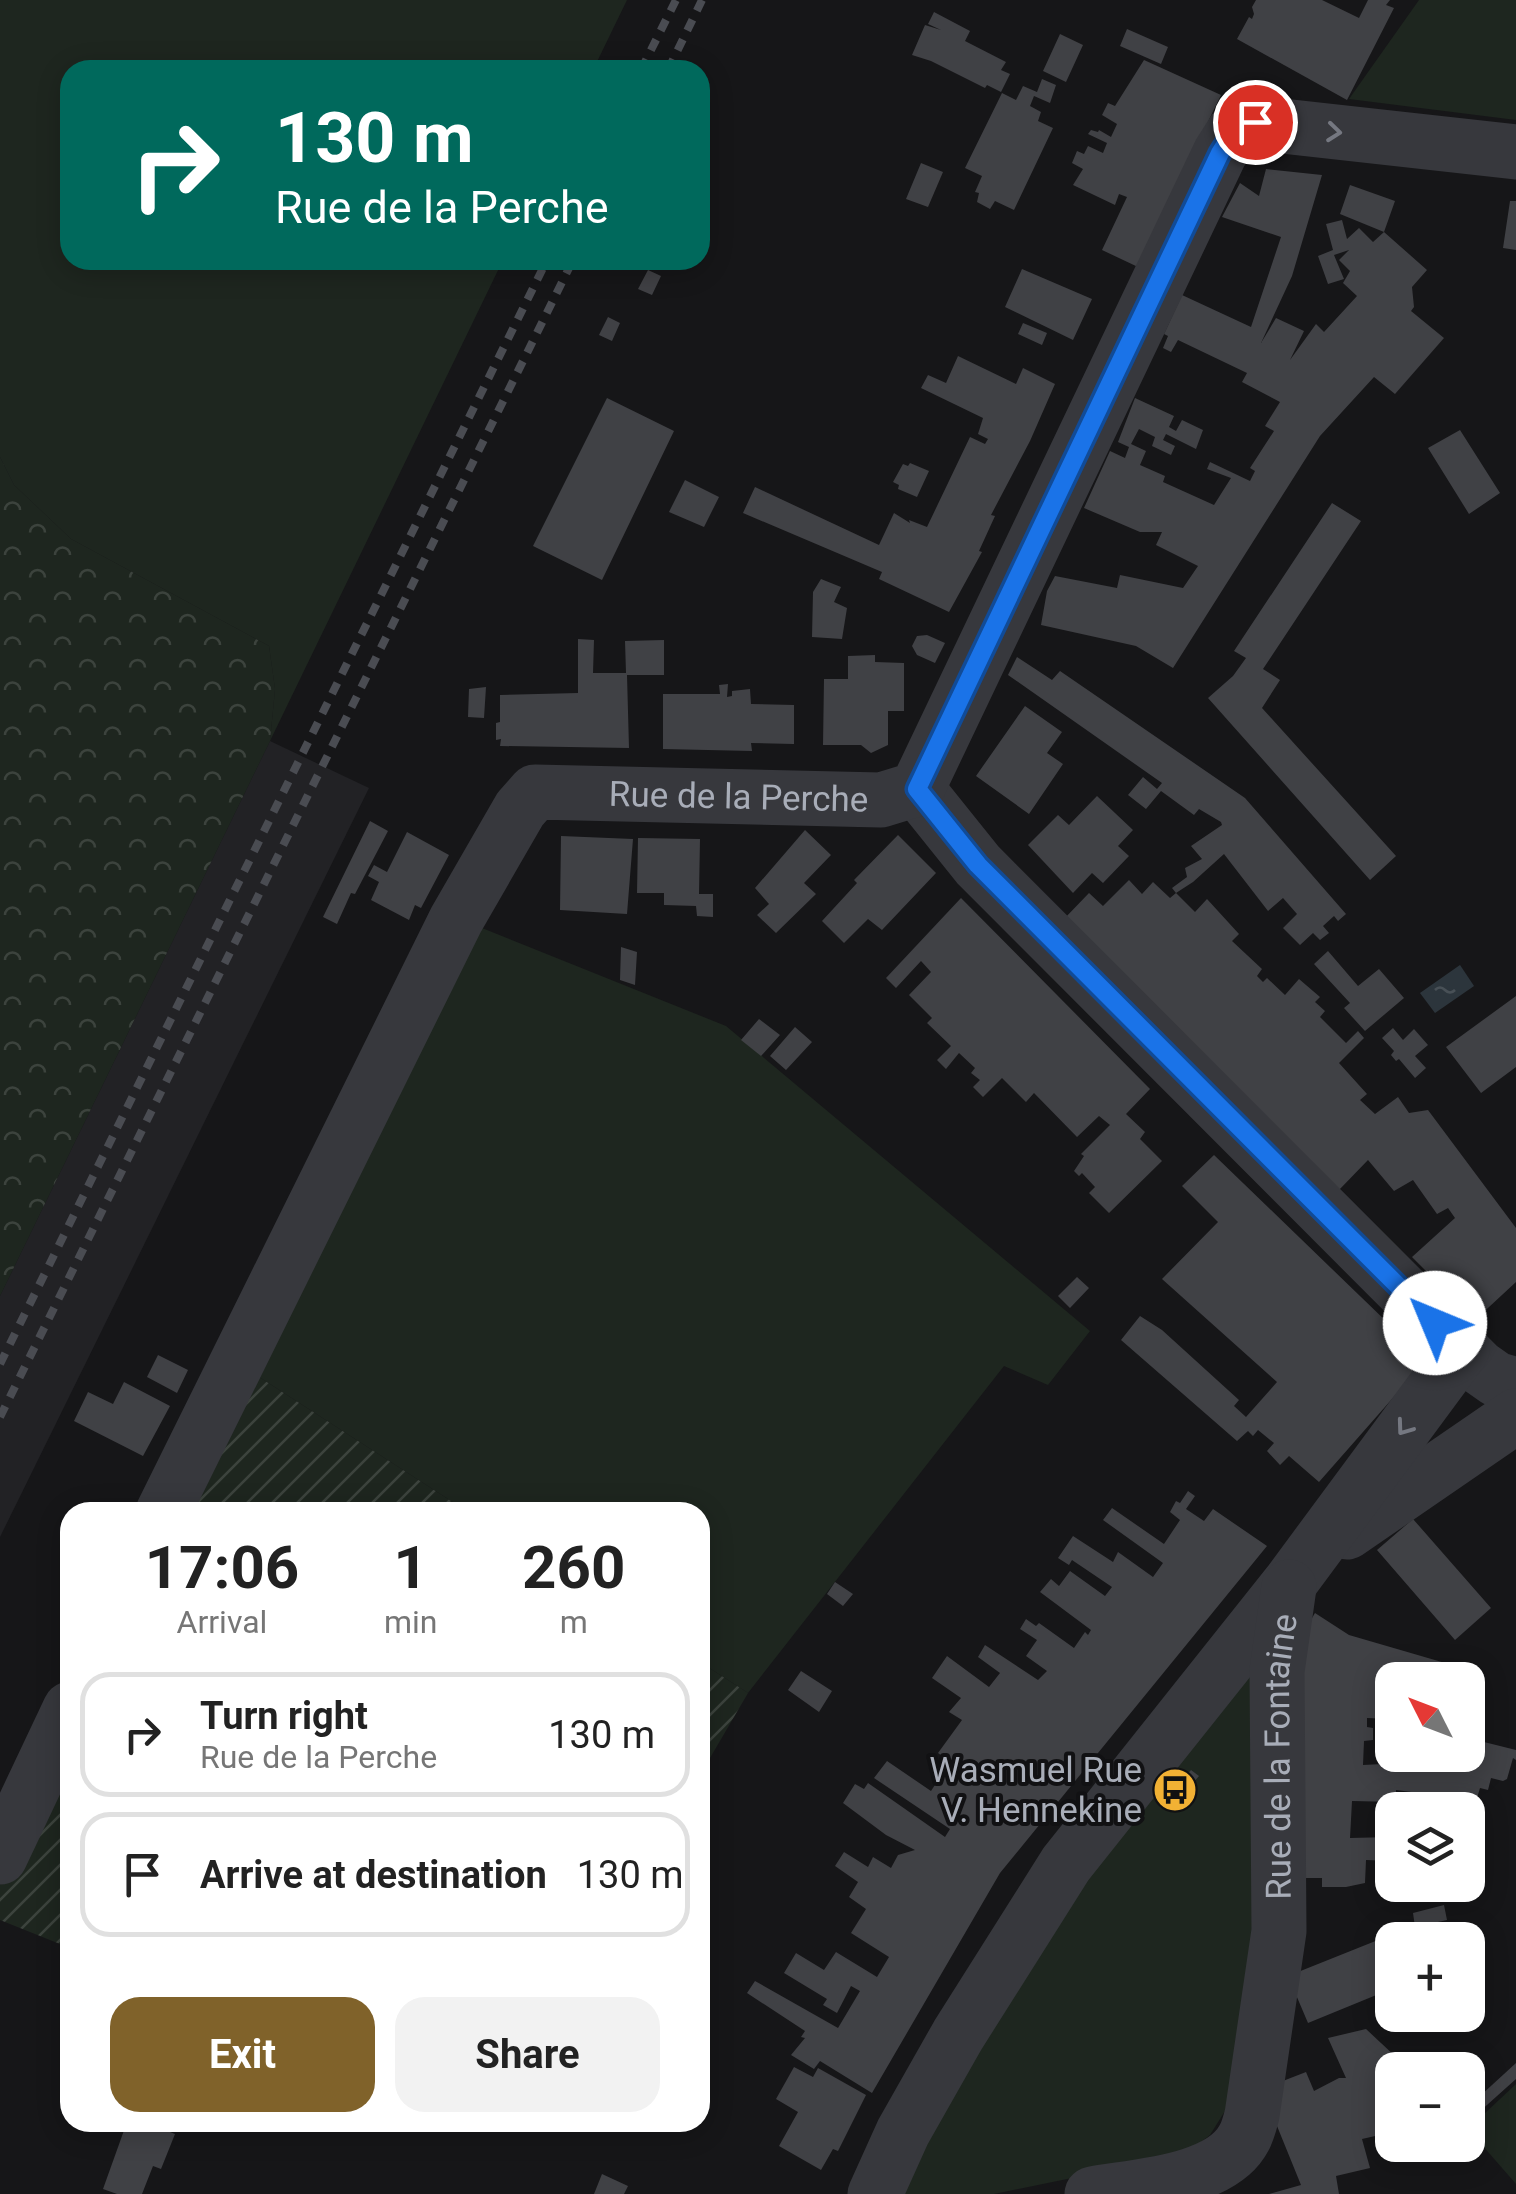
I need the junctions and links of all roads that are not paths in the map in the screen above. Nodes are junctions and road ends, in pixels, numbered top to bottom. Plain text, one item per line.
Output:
1 (1516, 152) edge
2 (917, 789) junction
3 (1462, 1350) junction
4 (1516, 1385) edge
5 (1516, 1416) edge
6 (168, 1502) edge
7 (1290, 1584) junction
8 (60, 1730) edge
9 (0, 1857) edge
10 (874, 2194) edge
11 (1092, 2194) edge

2 -> 1 street, Rue de la Perche
2 - 3 street
2 - 6 street, Rue de la Perche
3 - 4 street
3 -> 7 street
5 - 7 street
7 - 10 street, Rue de la Fontaine
7 - 11 street, Rue de la Fontaine
8 - 9 street

